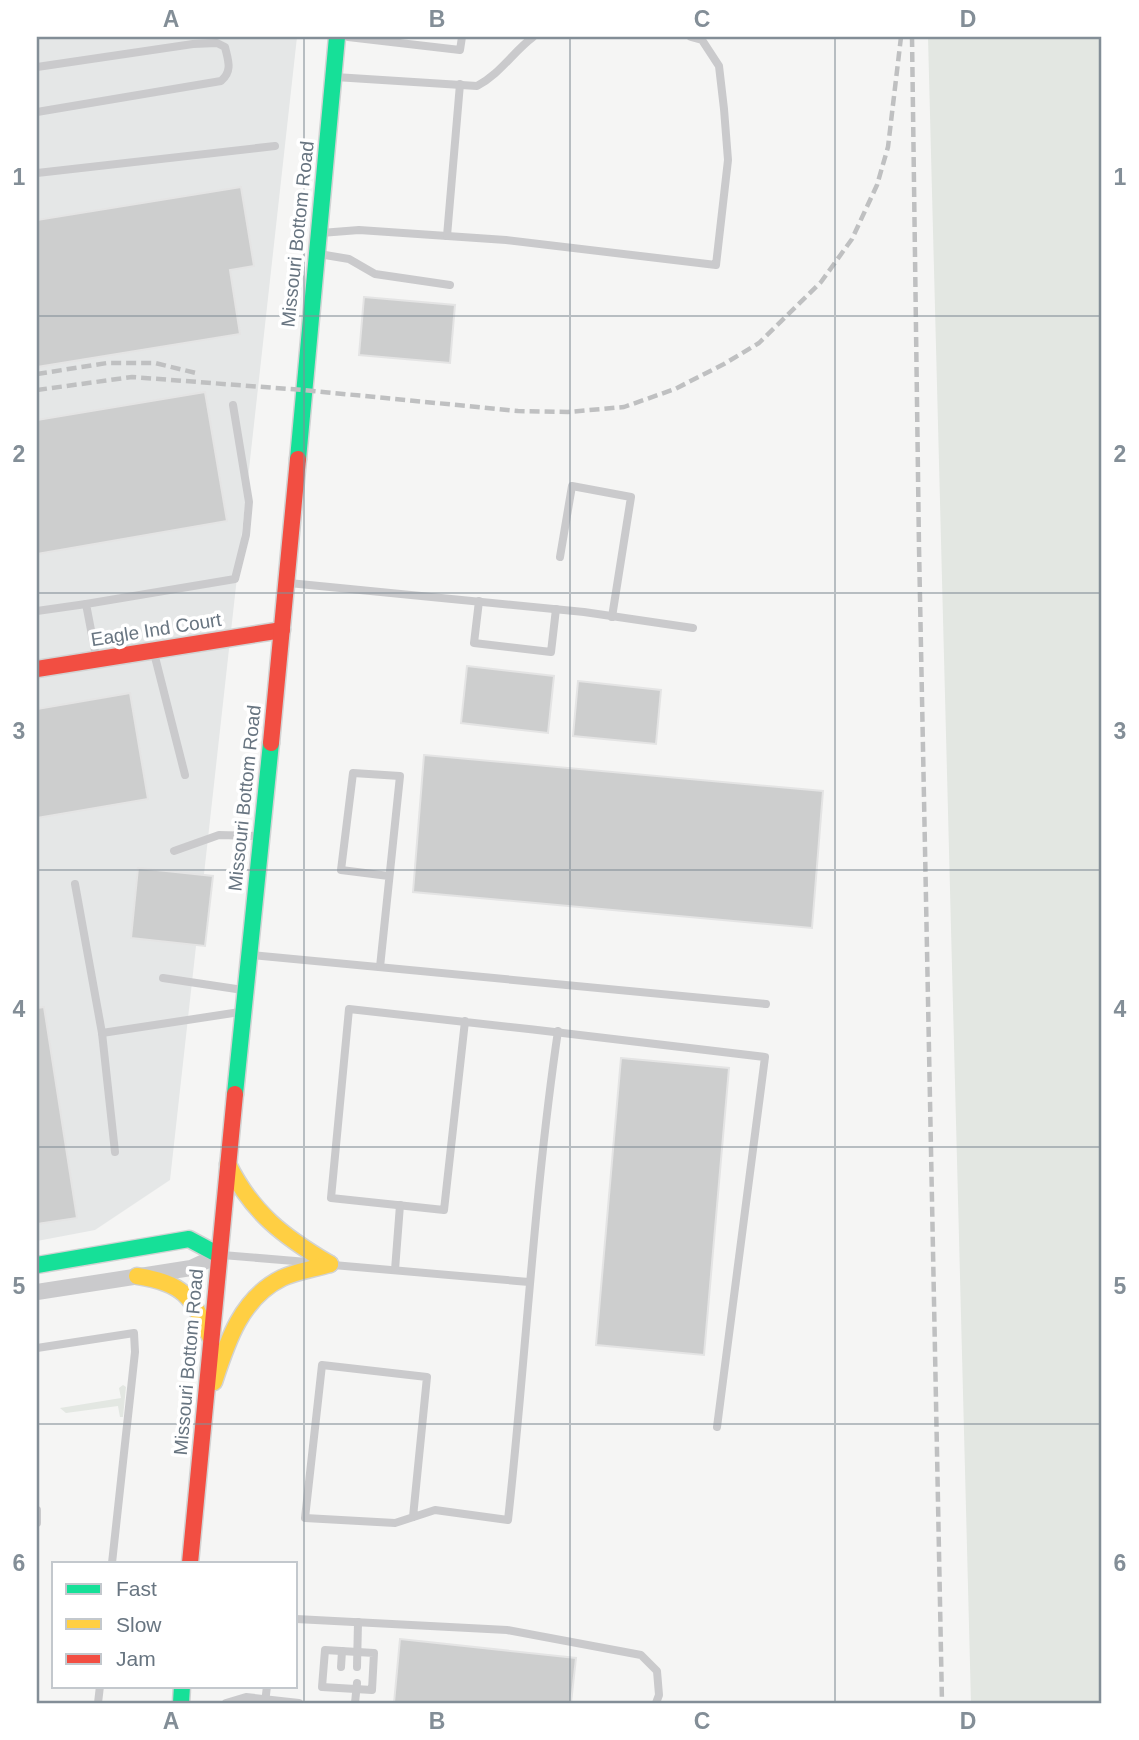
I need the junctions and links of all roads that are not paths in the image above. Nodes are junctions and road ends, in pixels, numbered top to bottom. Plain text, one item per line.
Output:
1 (337, 37) edge
2 (348, 37) edge
3 (463, 37) edge
4 (533, 37) edge
5 (691, 37) edge
6 (37, 67) edge
7 (333, 76) junction
8 (460, 85) junction
9 (37, 112) edge
10 (275, 146) dead end
11 (37, 173) edge
12 (318, 233) junction
13 (447, 236) junction
14 (316, 254) junction
15 (450, 285) dead end
16 (233, 405) dead end
17 (560, 557) dead end
18 (286, 582) junction
19 (479, 601) junction
20 (86, 604) junction
21 (556, 609) junction
22 (37, 611) edge
23 (612, 617) junction
24 (693, 628) dead end
25 (282, 630) junction
26 (153, 650) junction
27 (97, 659) junction
28 (37, 669) edge
29 (185, 775) dead end
30 (261, 836) junction
31 (174, 851) dead end
32 (389, 876) junction
33 (75, 884) dead end
34 (249, 955) junction
35 (380, 967) junction
36 (163, 978) dead end
37 (246, 990) junction
38 (766, 1004) dead end
39 (243, 1012) junction
40 (465, 1021) junction
41 (558, 1031) junction
42 (102, 1032) junction
43 (115, 1152) dead end
44 (228, 1164) junction
45 (400, 1205) junction
46 (219, 1255) junction
47 (37, 1265) edge
48 (330, 1265) junction
49 (395, 1270) junction
50 (137, 1276) junction
51 (529, 1282) junction
52 (37, 1292) edge
53 (210, 1337) junction
54 (37, 1348) edge
55 (205, 1408) junction
56 (718, 1427) dead end
57 (37, 1510) edge
58 (413, 1517) junction
59 (37, 1523) edge
60 (112, 1562) edge
61 (190, 1562) edge
62 (298, 1619) edge
63 (358, 1622) junction
64 (342, 1651) junction
65 (358, 1652) junction
66 (341, 1667) dead end
67 (357, 1667) dead end
68 (357, 1687) junction
69 (265, 1701) edge
70 (226, 1703) edge
71 (299, 1703) edge
72 (355, 1703) edge
73 (656, 1703) edge

1 - 7 street, Missouri Bottom Road
2 - 3 lane
4 - 8 lane
5 - 13 lane
6 - 9 lane
7 - 8 lane
7 - 12 street, Missouri Bottom Road
8 - 13 lane
10 - 11 lane
12 - 13 lane
12 - 14 street, Missouri Bottom Road
14 - 15 lane
14 - 18 street, Missouri Bottom Road
16 - 20 lane
17 - 23 lane
18 - 19 lane
18 - 25 street, Missouri Bottom Road
19 - 21 lane
19 - 21 lane
20 - 22 lane
20 - 27 lane
21 - 23 lane
23 - 24 lane
25 - 26 street, Eagle Ind Court
25 - 30 street, Missouri Bottom Road
26 - 27 street, Eagle Ind Court
26 - 29 lane
27 - 28 street, Eagle Ind Court
30 - 31 lane
30 - 34 street, Missouri Bottom Road
32 - 32 lane
32 - 35 lane
33 - 42 lane
34 - 35 lane
34 - 37 street, Missouri Bottom Road
35 - 38 lane
36 - 37 lane
37 - 39 street, Missouri Bottom Road
39 - 42 lane
39 - 44 street, Missouri Bottom Road
40 - 41 lane
40 - 45 lane
40 - 45 lane
41 - 51 lane
41 - 56 lane
42 - 43 lane
44 - 46 street, Missouri Bottom Road
44 - 48 street
45 - 49 lane
46 - 47 street
46 - 48 lane
46 - 50 street
46 - 53 street, Missouri Bottom Road
48 - 49 lane
48 - 55 street
49 - 51 lane
50 - 52 street
50 - 53 street
51 - 58 lane
53 - 55 street, Missouri Bottom Road
54 - 60 lane
55 - 61 street, Missouri Bottom Road
57 - 59 lane
58 - 58 lane
62 - 63 lane
63 - 65 lane
63 - 73 lane
64 - 65 lane
64 - 66 lane
64 - 68 lane
65 - 67 lane
65 - 68 lane
68 - 72 lane
69 - 70 lane
69 - 71 lane

